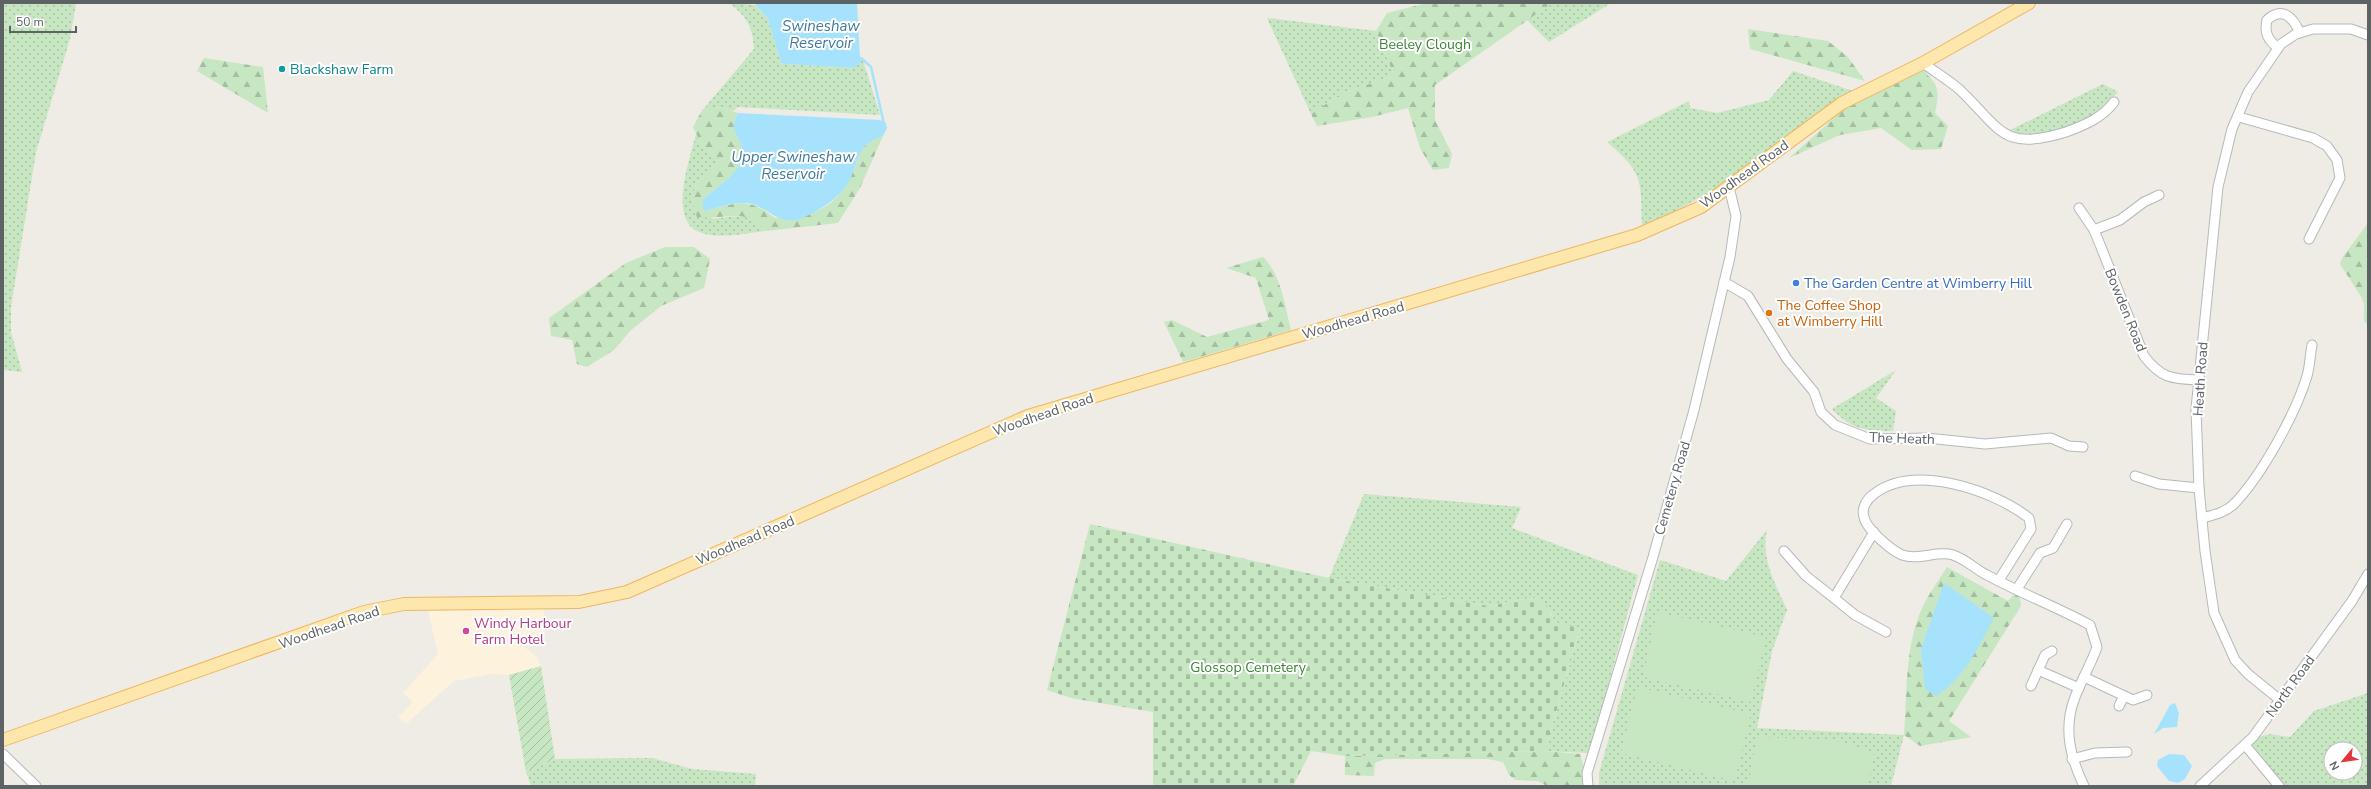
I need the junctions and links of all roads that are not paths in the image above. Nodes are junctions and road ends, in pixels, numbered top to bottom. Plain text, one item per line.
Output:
1 (2028, 3) edge
2 (2300, 33) junction
3 (2368, 35) edge
4 (2278, 48) junction
5 (1923, 63) junction
6 (2114, 102) dead end
7 (2239, 117) junction
8 (1729, 187) junction
9 (2159, 195) dead end
10 (2079, 208) dead end
11 (2094, 230) junction
12 (2309, 239) dead end
13 (1724, 282) junction
14 (2312, 345) dead end
15 (2198, 380) junction
16 (2083, 447) dead end
17 (2136, 476) dead end
18 (2199, 488) junction
19 (2202, 518) junction
20 (2067, 524) dead end
21 (1874, 532) junction
22 (1784, 551) dead end
23 (2367, 579) edge
24 (1999, 580) junction
25 (2017, 589) junction
26 (1834, 598) junction
27 (1886, 632) dead end
28 (2052, 651) dead end
29 (2038, 670) junction
30 (2084, 677) junction
31 (2031, 686) dead end
32 (2079, 688) junction
33 (2147, 695) dead end
34 (2124, 696) junction
35 (2280, 700) junction
36 (2119, 706) dead end
37 (3, 740) edge
38 (2245, 746) junction
39 (2127, 752) dead end
40 (3, 754) edge
41 (2072, 759) junction
42 (36, 786) edge
43 (1588, 786) edge
44 (2084, 786) edge
45 (2200, 786) edge
46 (2279, 786) edge

1 - 5 main road, Woodhead Road
2 - 3 street, Heath Road
2 - 4 street, Heath Road
2 - 4 street
4 - 7 street, Heath Road
5 - 6 street
5 - 8 main road, Woodhead Road
7 - 12 street
7 - 15 street, Heath Road
8 - 13 street, Cemetery Road
8 - 37 main road, Woodhead Road
9 - 11 street
10 - 11 street, Bowden Road
11 - 15 street, Bowden Road
13 - 16 street, The Heath
13 - 43 street, Cemetery Road
14 - 19 street
15 - 18 street, Heath Road
17 - 18 street
18 - 19 street, Heath Road
19 - 35 street, Heath Road
20 - 25 street
21 - 24 street
21 - 24 street
21 - 26 street
22 - 26 street
23 - 35 street, North Road
24 - 25 street
25 - 30 street
26 - 27 street
28 - 29 street
29 - 31 street
29 - 32 street
30 - 32 street
30 - 34 street
32 - 41 street
33 - 34 street
34 - 36 street
35 - 38 street, North Road
38 - 45 street, North Road
38 - 46 street
39 - 41 street
40 - 42 street
41 - 44 street

